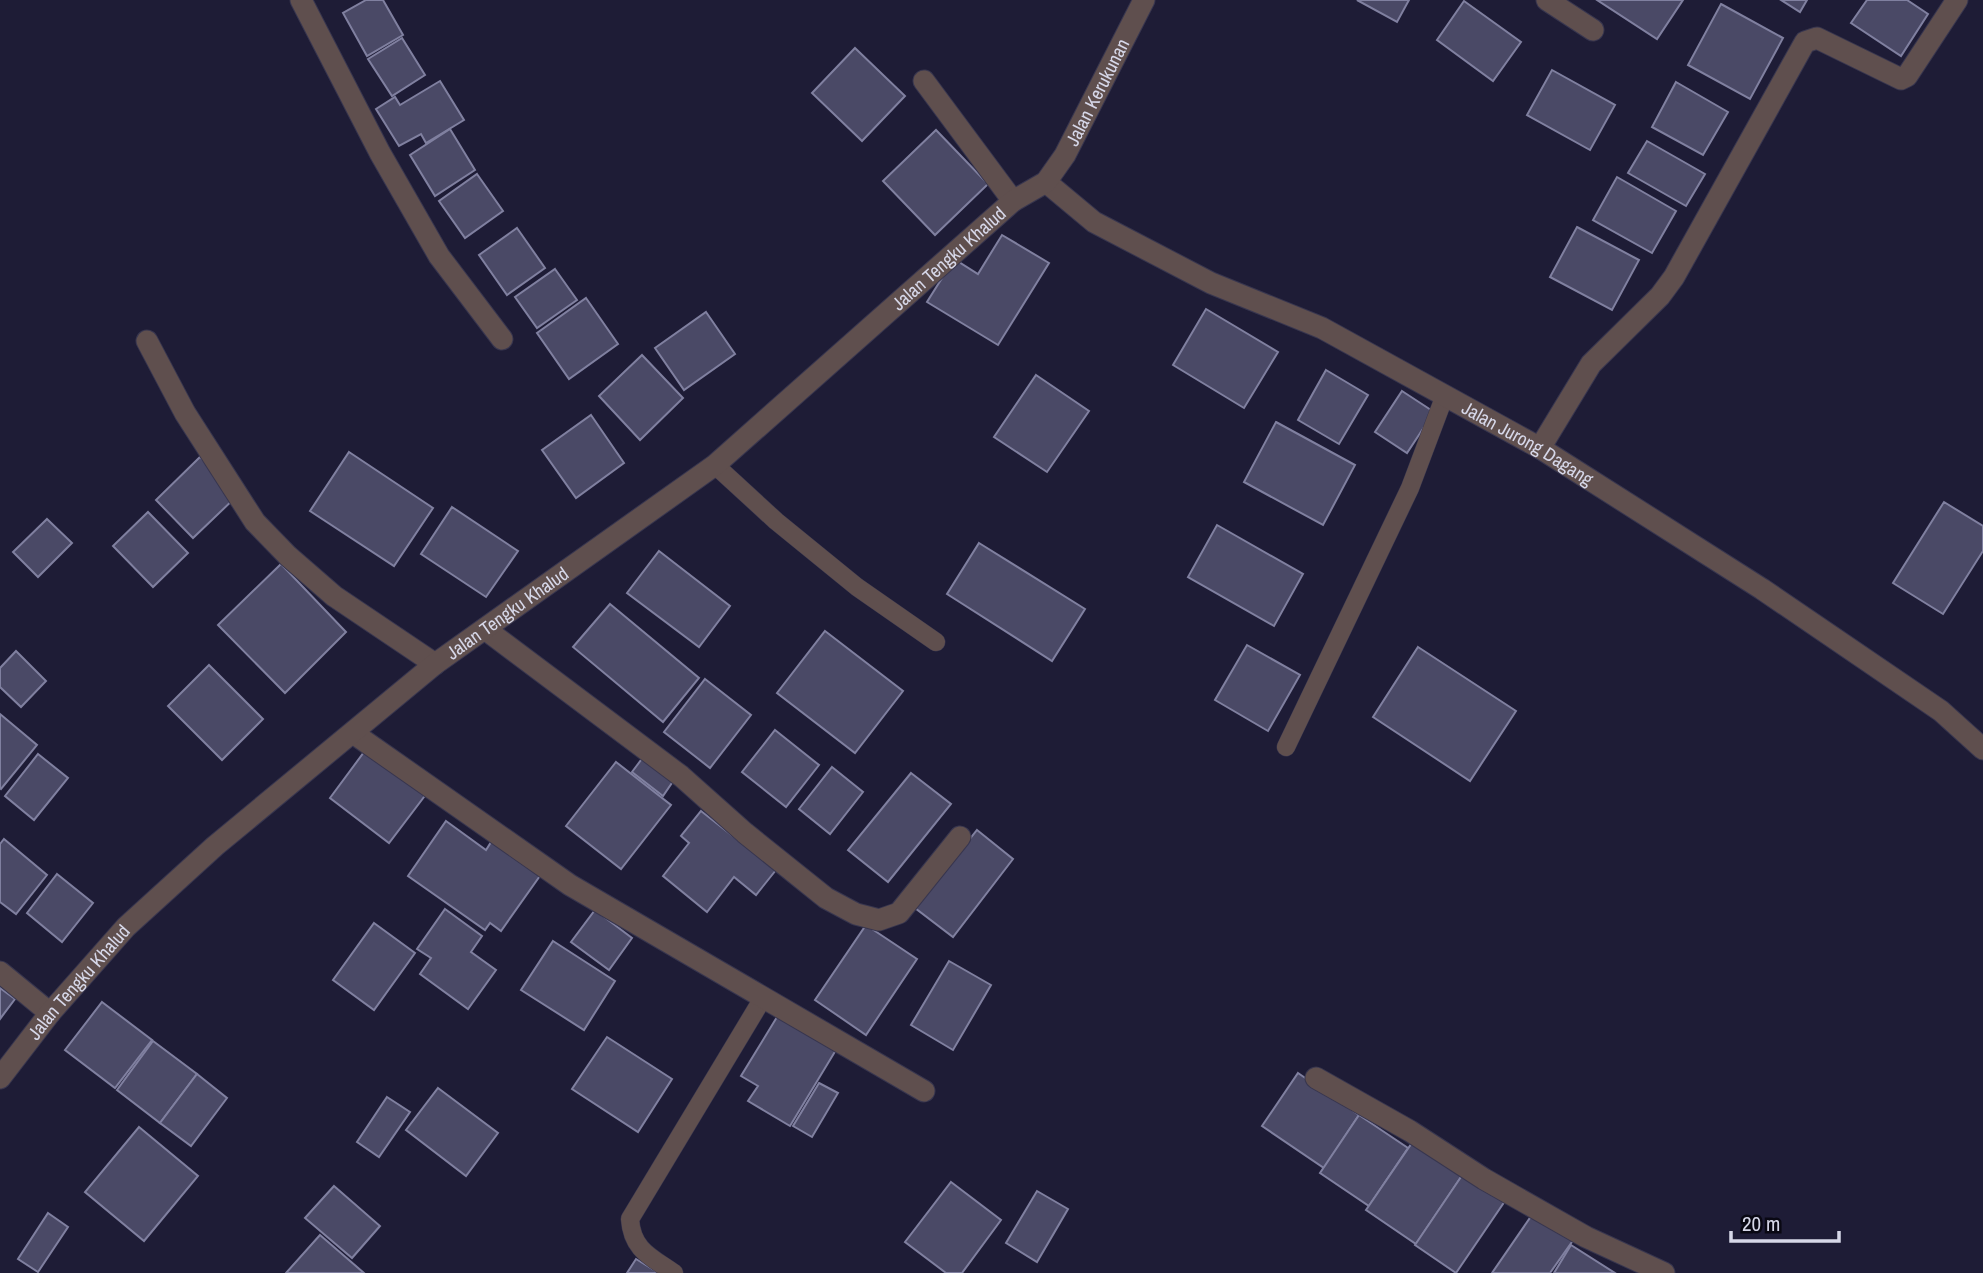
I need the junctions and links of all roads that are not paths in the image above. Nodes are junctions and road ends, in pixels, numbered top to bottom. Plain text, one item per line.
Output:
1 (301, 0) edge
2 (1144, 0) edge
3 (1547, 0) edge
4 (1957, 0) edge
5 (1592, 30) dead end
6 (924, 81) dead end
7 (1046, 182) junction
8 (1013, 201) junction
9 (502, 339) dead end
10 (147, 341) dead end
11 (1445, 395) junction
12 (1540, 448) junction
13 (715, 465) junction
14 (485, 629) junction
15 (936, 642) dead end
16 (435, 664) junction
17 (353, 733) junction
18 (1286, 747) dead end
19 (1983, 749) edge
20 (960, 837) dead end
21 (0, 972) edge
22 (763, 998) junction
23 (50, 1013) junction
24 (0, 1078) edge
25 (1316, 1078) dead end
26 (924, 1091) dead end
27 (674, 1273) edge
28 (1664, 1273) edge

1 - 9 street
2 - 7 street, Jalan Kerukunan
3 - 5 street
4 - 12 street
6 - 8 street
7 - 8 street, Jalan Tengku Khalud
7 - 11 street, Jalan Jurong Dagang
8 - 13 street, Jalan Tengku Khalud
10 - 16 street
11 - 12 street, Jalan Jurong Dagang
11 - 18 lane
12 - 19 street, Jalan Jurong Dagang
13 - 14 street, Jalan Tengku Khalud
13 - 15 lane
14 - 16 street, Jalan Tengku Khalud
14 - 20 street
16 - 17 street, Jalan Tengku Khalud
17 - 22 street
17 - 23 street, Jalan Tengku Khalud
21 - 23 street
22 - 26 street
22 - 27 lane
23 - 24 street, Jalan Tengku Khalud
25 - 28 street

